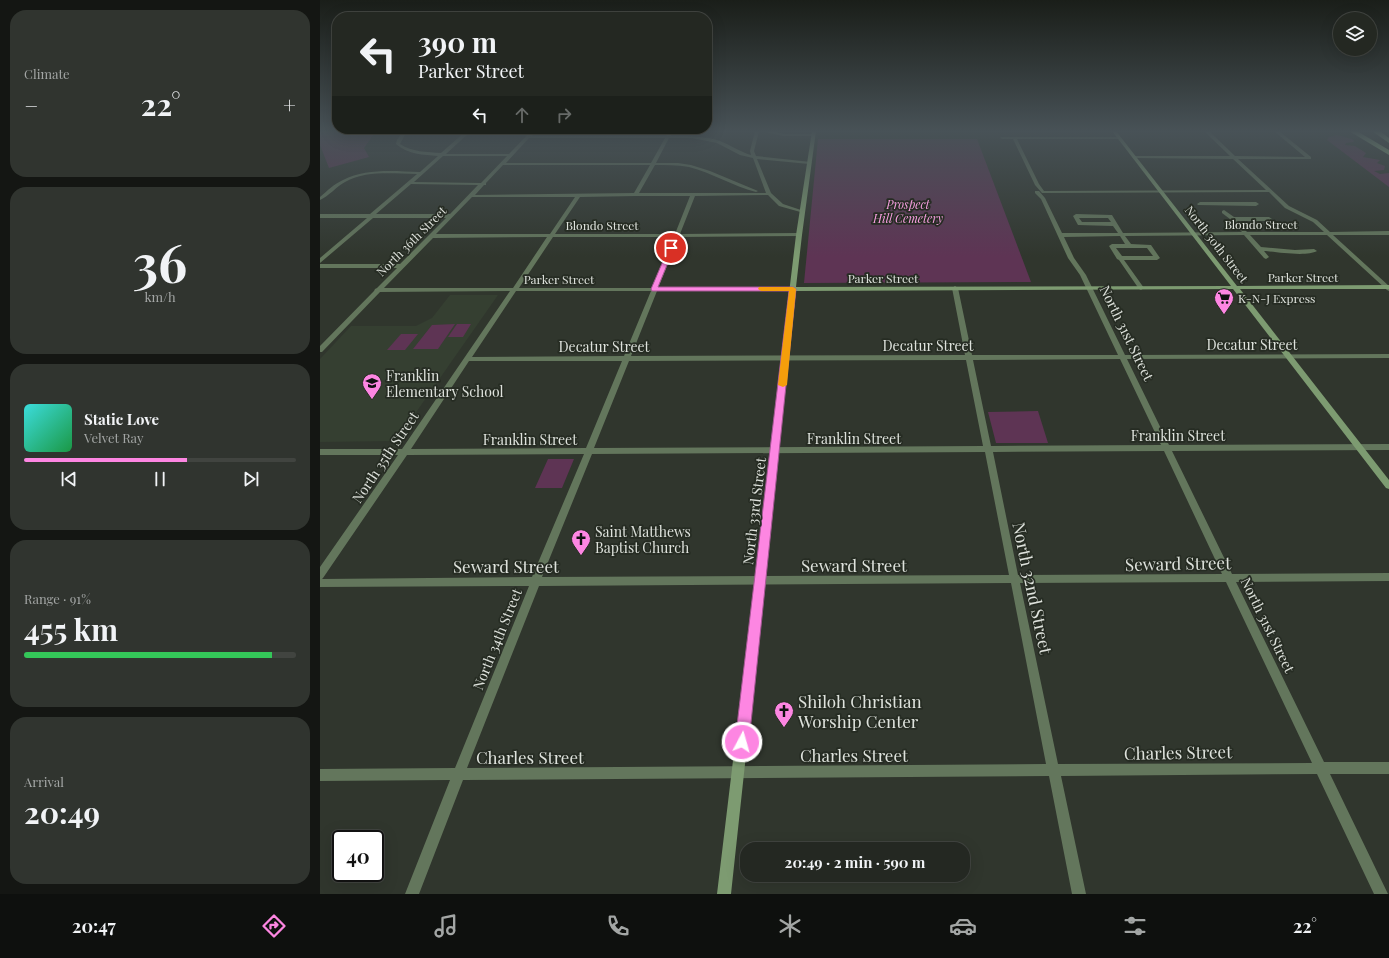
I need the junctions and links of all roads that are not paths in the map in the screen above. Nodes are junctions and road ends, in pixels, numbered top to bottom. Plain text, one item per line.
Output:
1 (495, 173) edge
2 (649, 173) edge
3 (713, 173) edge
4 (760, 173) edge
5 (808, 173) edge
6 (1029, 173) edge
7 (1146, 173) edge
8 (1250, 173) edge
9 (421, 174) joint
10 (409, 184) junction
11 (484, 184) junction
12 (1036, 189) junction
13 (1160, 191) junction
14 (1202, 191) junction
15 (1269, 191) junction
16 (1043, 193) junction
17 (769, 194) junction
18 (636, 195) junction
19 (692, 195) junction
20 (472, 196) junction
21 (579, 196) junction
22 (320, 199) edge
23 (1213, 203) junction
24 (1200, 204) dead end
25 (1256, 204) dead end
26 (802, 212) junction
27 (1224, 212) dead end
28 (320, 216) edge
29 (371, 216) junction
30 (451, 216) junction
31 (1233, 219) junction
32 (1270, 219) dead end
33 (1115, 224) junction
34 (1122, 234) junction
35 (1194, 234) junction
36 (1245, 234) junction
37 (1330, 234) junction
38 (1389, 234) edge
39 (676, 235) junction
40 (799, 235) junction
41 (1060, 235) junction
42 (430, 236) junction
43 (552, 236) junction
44 (1129, 246) junction
45 (1259, 249) junction
46 (1314, 251) dead end
47 (1266, 256) dead end
48 (1119, 258) junction
49 (320, 261) edge
50 (320, 266) edge
51 (401, 266) junction
52 (955, 288) junction
53 (1090, 288) junction
54 (1141, 288) junction
55 (1236, 288) junction
56 (1388, 288) edge
57 (654, 289) junction
58 (793, 289) junction
59 (377, 290) junction
60 (515, 290) junction
61 (320, 350) edge
62 (1290, 356) junction
63 (1389, 356) edge
64 (1123, 357) junction
65 (970, 358) junction
66 (468, 359) junction
67 (626, 359) junction
68 (785, 359) junction
69 (1361, 447) junction
70 (1389, 447) edge
71 (1168, 448) junction
72 (988, 450) junction
73 (776, 451) junction
74 (320, 452) edge
75 (404, 452) junction
76 (588, 452) junction
77 (1389, 486) edge
78 (320, 575) edge
79 (1389, 577) edge
80 (1229, 578) junction
81 (1015, 580) junction
82 (535, 581) junction
83 (760, 581) junction
84 (320, 583) edge
85 (1321, 768) junction
86 (1389, 768) edge
87 (1055, 771) junction
88 (739, 772) junction
89 (460, 774) junction
90 (320, 775) edge
91 (412, 894) edge
92 (724, 894) edge
93 (1079, 894) edge
94 (1381, 894) edge

1 - 11 street, North 36th Street
2 - 18 street
3 - 17 street
4 - 17 street
5 - 26 street, North 33rd Street
6 - 12 street, North 31st Street
7 - 13 street, North 30th Street
8 - 15 street
9 - 10 street
9 - 22 street
10 - 11 street
10 - 29 street
11 - 20 street, North 36th Street
12 - 16 street, North 31st Street
12 - 16 street
13 - 14 street
13 - 16 street
13 - 35 street, North 30th Street
14 - 15 street
14 - 23 street
15 - 37 street
16 - 41 street, North 31st Street
17 - 19 street
17 - 26 street
18 - 19 street
18 - 21 street
19 - 39 street, North 34th Street
20 - 21 street
20 - 30 street, North 36th Street
21 - 43 street, North 35th Street
23 - 24 street
23 - 25 street
26 - 40 street, North 33rd Street
27 - 31 street
28 - 29 street
29 - 30 street
29 - 49 street
30 - 42 street, North 36th Street
31 - 32 street
31 - 36 street
33 - 33 street
33 - 34 street
34 - 35 street, Blondo Street
34 - 41 street, Blondo Street
34 - 44 street
35 - 36 street, Blondo Street
35 - 55 street, North 30th Street
36 - 37 street, Blondo Street
36 - 45 street
37 - 38 street, Blondo Street
37 - 56 street
39 - 40 street, Blondo Street
39 - 43 street, Blondo Street
39 - 57 street, North 34th Street
40 - 58 street, North 33rd Street
41 - 53 street, North 31st Street
42 - 43 street, Blondo Street
42 - 51 street, North 36th Street
43 - 60 street, North 35th Street
44 - 48 street
44 - 48 street
45 - 46 street
45 - 47 street
48 - 54 street
50 - 51 street
51 - 59 street, North 36th Street
52 - 53 street, Parker Street
52 - 58 street, Parker Street
52 - 65 street, North 32nd Street
53 - 54 street, Parker Street
53 - 64 street, North 31st Street
54 - 55 street, Parker Street
55 - 56 street, Parker Street
55 - 62 street, North 30th Street
57 - 58 street, Parker Street
57 - 60 street, Parker Street
57 - 67 street, North 34th Street
58 - 68 street, North 33rd Street
59 - 60 street, Parker Street
59 - 61 street, North 36th Street
60 - 66 street, North 35th Street
62 - 63 street, Decatur Street
62 - 64 street, Decatur Street
62 - 69 street, North 30th Street
64 - 65 street, Decatur Street
64 - 71 street, North 31st Street
65 - 68 street, Decatur Street
65 - 72 street, North 32nd Street
66 - 67 street, Decatur Street
66 - 75 street, North 35th Street
67 - 68 street, Decatur Street
67 - 76 street, North 34th Street
68 - 73 street, North 33rd Street
69 - 70 street, Franklin Street
69 - 71 street, Franklin Street
69 - 77 street, North 30th Street
71 - 72 street, Franklin Street
71 - 80 street, North 31st Street
72 - 73 street, Franklin Street
72 - 81 street, North 32nd Street
73 - 76 street, Franklin Street
73 - 83 street, North 33rd Street
74 - 75 street, Franklin Street
75 - 76 street, Franklin Street
75 - 78 street, North 35th Street
76 - 82 street, North 34th Street
79 - 80 street, Seward Street
80 - 81 street, Seward Street
80 - 85 street, North 31st Street
81 - 83 street, Seward Street
81 - 87 street, North 32nd Street
82 - 83 street, Seward Street
82 - 84 street, Seward Street
82 - 89 street, North 34th Street
83 - 88 street, North 33rd Street
85 - 86 street, Charles Street
85 - 87 street, Charles Street
85 - 94 street, North 31st Street
87 - 88 street, Charles Street
87 - 93 street, North 32nd Street
88 - 89 street, Charles Street
88 - 92 street, North 33rd Street
89 - 90 street, Charles Street
89 - 91 street, North 34th Street

